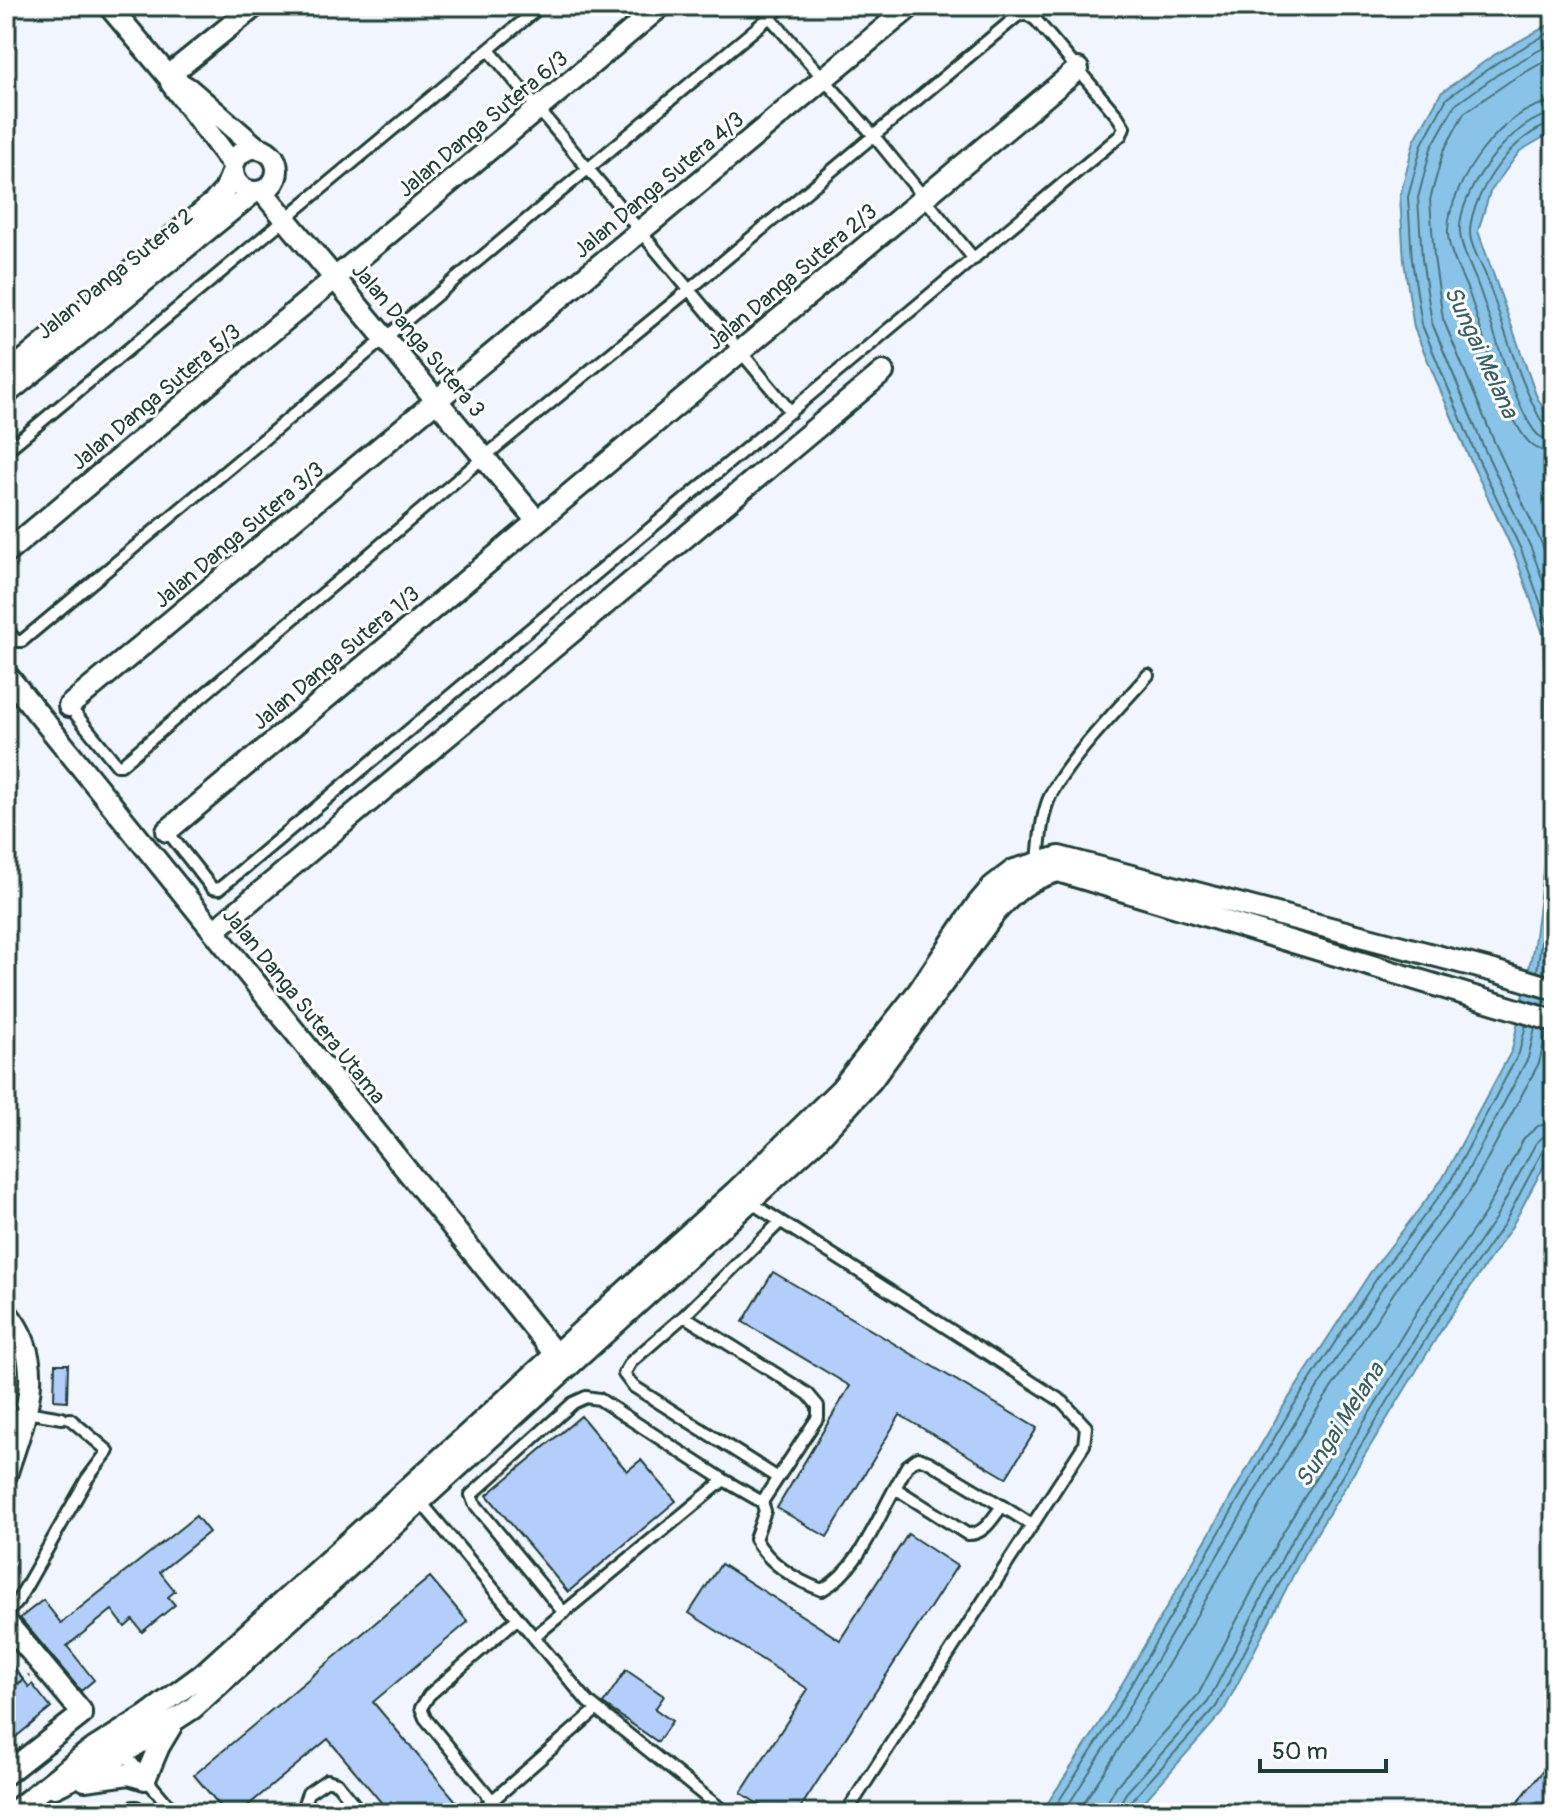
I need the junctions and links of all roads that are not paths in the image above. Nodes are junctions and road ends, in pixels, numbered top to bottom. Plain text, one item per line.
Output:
1 (109, 6) edge
2 (255, 6) edge
3 (541, 6) edge
4 (661, 6) edge
5 (760, 6) edge
6 (783, 6) edge
7 (911, 6) edge
8 (770, 17) junction
9 (489, 50) junction
10 (1078, 69) junction
11 (168, 76) junction
12 (825, 79) junction
13 (539, 109) junction
14 (874, 136) junction
15 (256, 147) junction
16 (589, 168) junction
17 (233, 169) junction
18 (258, 191) junction
19 (924, 198) junction
20 (286, 220) junction
21 (641, 229) junction
22 (974, 259) junction
23 (336, 279) junction
24 (690, 289) junction
25 (385, 338) junction
26 (742, 351) junction
27 (6, 371) edge
28 (883, 372) dead end
29 (6, 394) edge
30 (439, 401) junction
31 (791, 412) junction
32 (6, 451) edge
33 (484, 457) junction
34 (537, 521) junction
35 (6, 553) edge
36 (6, 628) edge
37 (6, 674) edge
38 (1148, 675) dead end
39 (69, 706) joint
40 (167, 831) joint
41 (1038, 862) junction
42 (214, 931) junction
43 (1554, 989) edge
44 (1554, 1021) edge
45 (742, 1196) junction
46 (780, 1222) junction
47 (684, 1316) junction
48 (8, 1317) edge
49 (560, 1361) junction
50 (26, 1412) junction
51 (6, 1475) edge
52 (778, 1478) junction
53 (724, 1480) junction
54 (895, 1488) junction
55 (414, 1493) junction
56 (762, 1502) junction
57 (1002, 1506) junction
58 (1032, 1525) junction
59 (6, 1612) edge
60 (564, 1613) junction
61 (518, 1618) junction
62 (6, 1622) edge
63 (534, 1637) junction
64 (596, 1710) junction
65 (173, 1723) junction
66 (110, 1737) junction
67 (124, 1753) junction
68 (6, 1774) edge
69 (145, 1779) junction
70 (71, 1780) junction
71 (36, 1795) junction
72 (492, 1800) junction
73 (302, 1809) dead end
74 (12, 1813) edge
75 (126, 1813) edge
76 (142, 1813) edge
77 (175, 1813) edge
78 (361, 1813) edge
79 (478, 1813) edge
80 (726, 1813) edge
81 (846, 1813) edge

1 - 11 street
2 - 11 street
3 - 9 lane
4 - 13 street, Jalan Danga Sutera 6/3
5 - 8 lane
6 - 8 lane
7 - 12 street, Jalan Danga Sutera 4/3
8 - 12 lane
8 - 16 lane
9 - 13 lane
9 - 20 lane
10 - 14 lane
10 - 19 street, Jalan Danga Sutera 2/3
10 - 22 lane
11 - 15 street
11 - 17 street
12 - 14 lane
12 - 21 street, Jalan Danga Sutera 4/3
13 - 16 lane
13 - 23 street, Jalan Danga Sutera 6/3
14 - 19 lane
14 - 24 lane
15 - 17 street
15 - 18 street
16 - 21 lane
16 - 25 lane
17 - 18 street
17 - 27 street, Jalan Danga Sutera 2
18 - 20 street, Jalan Danga Sutera 3
18 - 29 street, Jalan Danga Sutera 2
19 - 22 lane
19 - 26 street, Jalan Danga Sutera 2/3
20 - 23 street, Jalan Danga Sutera 3
20 - 32 lane
21 - 24 lane
21 - 30 street, Jalan Danga Sutera 4/3
22 - 31 lane
23 - 25 street, Jalan Danga Sutera 3
23 - 35 street, Jalan Danga Sutera 5/3
24 - 26 lane
24 - 33 lane
25 - 30 street, Jalan Danga Sutera 3
25 - 36 lane
26 - 31 lane
26 - 34 street, Jalan Danga Sutera 2/3
28 - 42 street
30 - 33 street, Jalan Danga Sutera 3
30 - 39 street, Jalan Danga Sutera 3/3
31 - 40 lane
33 - 34 street, Jalan Danga Sutera 3
33 - 39 lane
34 - 40 street, Jalan Danga Sutera 1/3
37 - 42 street, Jalan Danga Sutera Utama
38 - 41 lane
41 - 43 street
41 - 45 street
42 - 49 street, Jalan Danga Sutera Utama
44 - 45 street
45 - 46 lane
45 - 49 street
46 - 47 lane
46 - 58 lane
47 - 52 lane
47 - 52 lane
48 - 50 street
49 - 55 street
50 - 51 street
50 - 59 lane
52 - 56 lane
53 - 56 lane
53 - 60 lane
53 - 60 lane
54 - 56 lane
54 - 57 lane
54 - 57 lane
55 - 61 lane
55 - 65 street
55 - 66 street
57 - 58 lane
58 - 81 lane
60 - 63 lane
61 - 63 lane
61 - 72 lane
62 - 68 street
63 - 64 lane
64 - 72 lane
64 - 80 lane
65 - 67 street
65 - 69 street
66 - 67 street
66 - 71 street
67 - 69 lane
67 - 70 street
69 - 70 street
69 - 77 lane
70 - 71 street
71 - 74 street
72 - 79 lane
73 - 78 lane
75 - 76 lane

